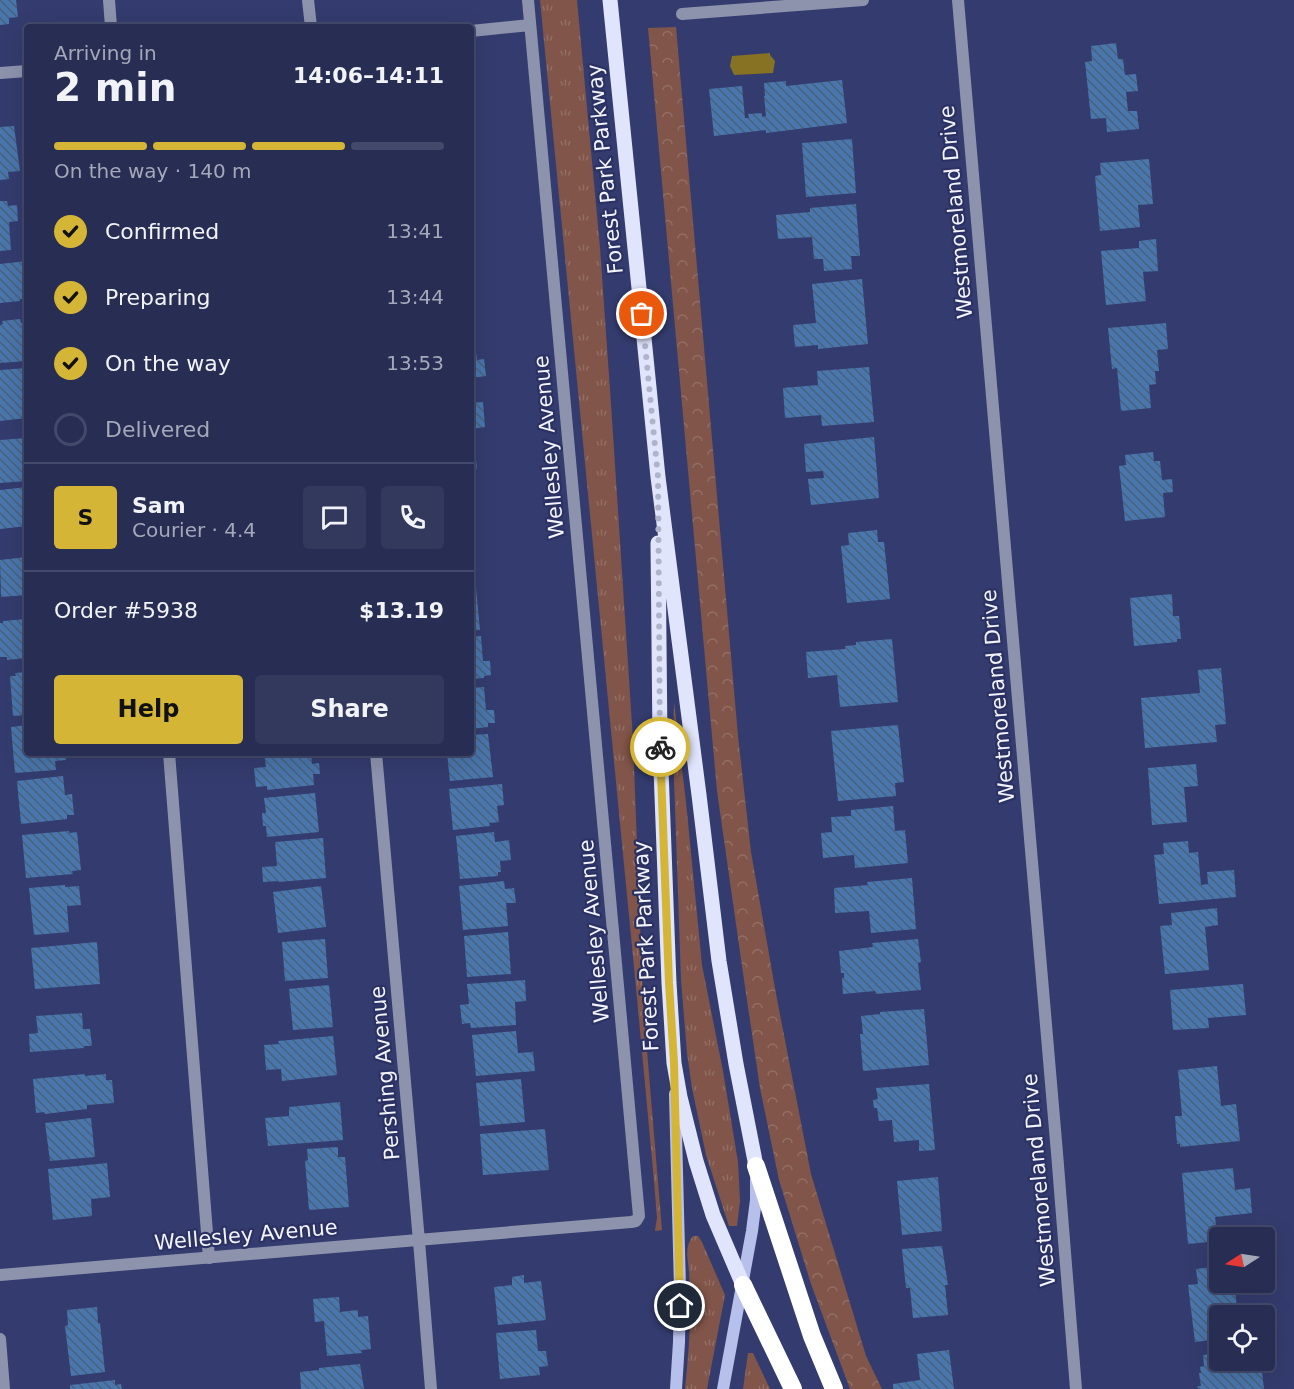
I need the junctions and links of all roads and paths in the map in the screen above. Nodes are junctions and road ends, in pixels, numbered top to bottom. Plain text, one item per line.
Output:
1 (109, 0) edge
2 (308, 0) edge
3 (528, 0) edge
4 (610, 0) edge
5 (863, 0) edge
6 (958, 0) edge
7 (682, 14) dead end
8 (111, 24) edge
9 (310, 24) edge
10 (530, 25) junction
11 (474, 31) edge
12 (24, 71) edge
13 (0, 73) edge
14 (658, 477) junction
15 (169, 756) edge
16 (376, 756) edge
17 (674, 1063) junction
18 (756, 1166) junction
19 (419, 1241) junction
20 (209, 1258) junction
21 (0, 1275) edge
22 (743, 1285) junction
23 (0, 1339) edge
24 (4, 1389) edge
25 (431, 1389) edge
26 (676, 1389) edge
27 (723, 1389) edge
28 (793, 1389) edge
29 (834, 1389) edge
30 (1076, 1389) edge

1 - 8 street
2 - 9 street
3 - 10 street, Wellesley Avenue
4 - 14 main road, Forest Park Parkway
5 - 7 street
6 - 30 street, Westmoreland Drive
10 - 11 street
10 - 19 street, Wellesley Avenue
12 - 13 street
14 - 17 main road, Forest Park Parkway
14 - 18 main road, Forest Park Parkway
15 - 20 street
16 - 19 street, Pershing Avenue
17 - 22 main road, Forest Park Parkway
17 - 26 street
18 - 22 street
18 - 29 highway, Forest Park Parkway
19 - 20 street, Wellesley Avenue
19 - 25 street, Pershing Avenue
20 - 21 street, Wellesley Avenue
22 - 27 street
22 - 28 highway, Forest Park Parkway
23 - 24 street

